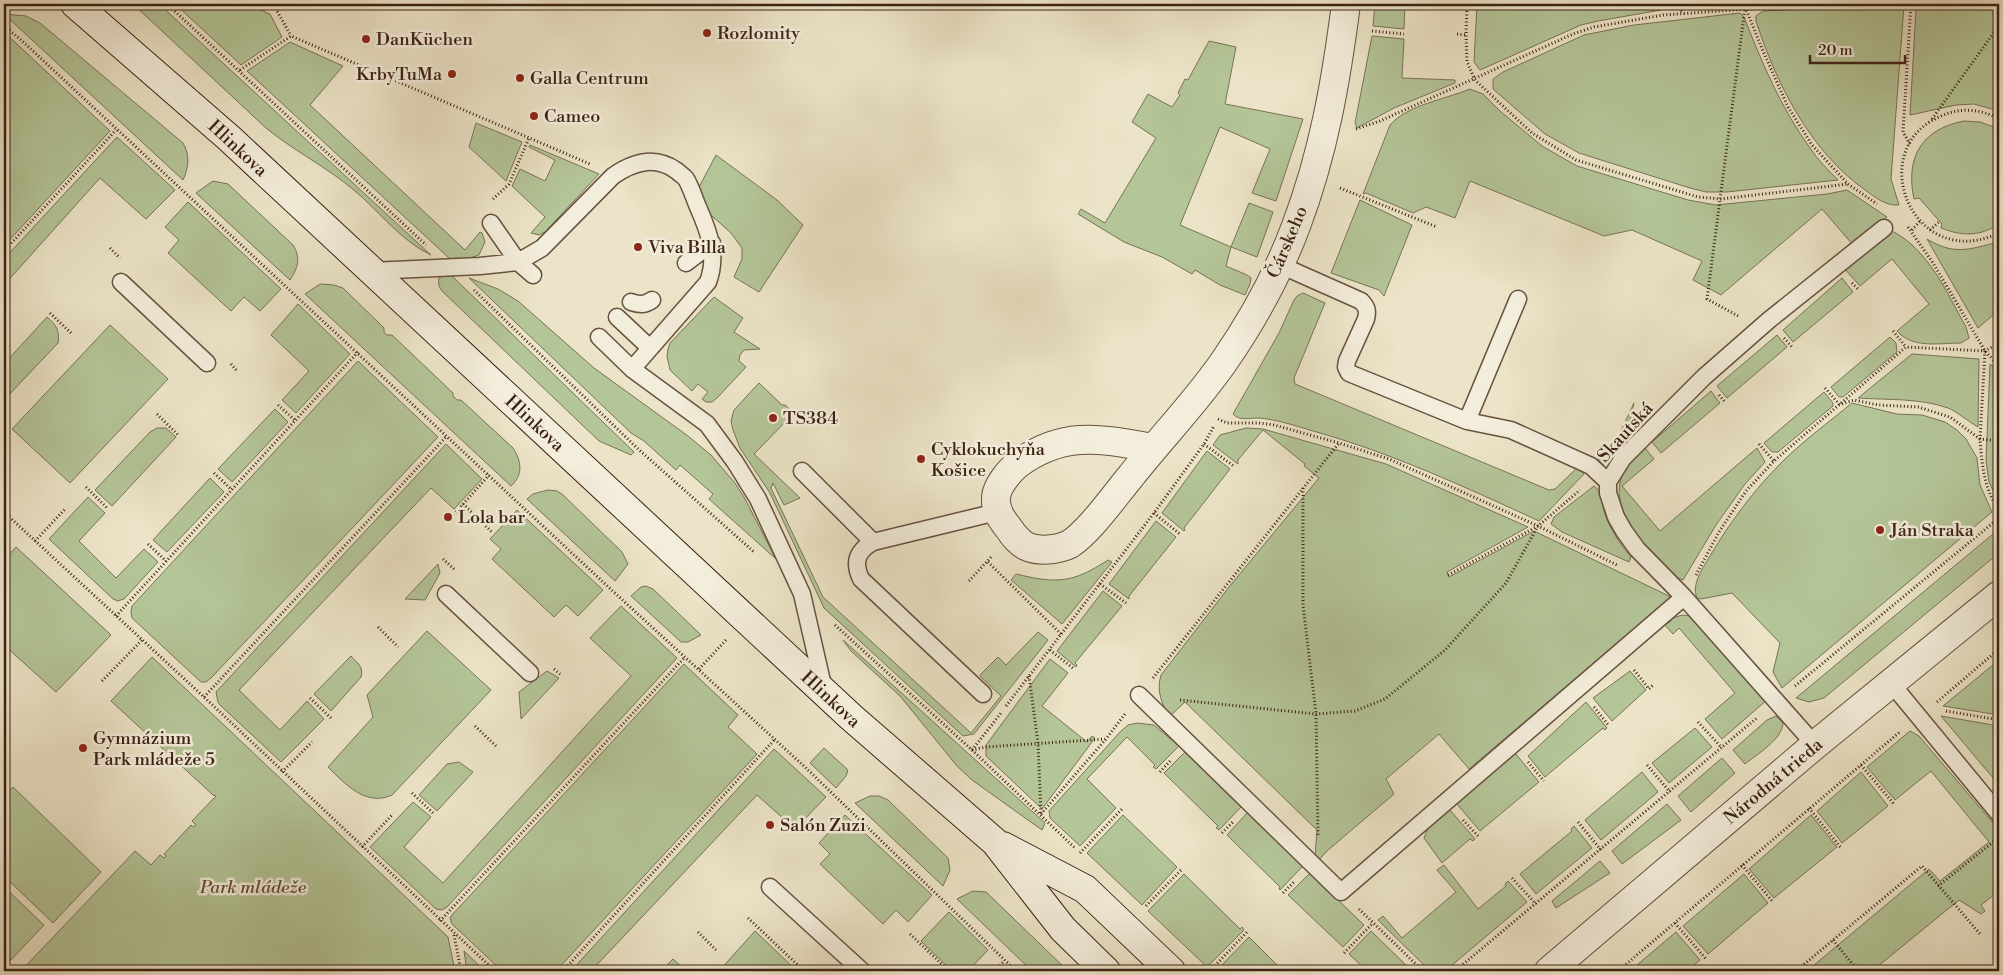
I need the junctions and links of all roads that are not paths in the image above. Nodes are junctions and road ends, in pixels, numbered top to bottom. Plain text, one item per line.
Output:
1 (75, 4) edge
2 (1346, 4) edge
3 (491, 223) dead end
4 (1884, 228) dead end
5 (712, 243) junction
6 (518, 262) junction
7 (686, 263) dead end
8 (1280, 265) junction
9 (371, 270) junction
10 (533, 275) dead end
11 (121, 282) dead end
12 (1518, 299) dead end
13 (652, 300) dead end
14 (631, 302) dead end
15 (617, 317) dead end
16 (599, 337) dead end
17 (650, 348) junction
18 (206, 363) dead end
19 (632, 369) junction
20 (1467, 422) junction
21 (1154, 448) junction
22 (802, 471) dead end
23 (1608, 482) junction
24 (997, 512) junction
25 (873, 542) junction
26 (446, 594) dead end
27 (1999, 595) edge
28 (1684, 597) junction
29 (530, 673) dead end
30 (1891, 683) junction
31 (825, 692) junction
32 (983, 694) dead end
33 (1139, 695) road end
34 (1815, 746) junction
35 (1999, 814) edge
36 (995, 842) junction
37 (770, 887) dead end
38 (862, 971) edge
39 (1106, 971) edge
40 (1171, 971) edge
41 (1550, 971) edge

1 - 9 main road, Hlinkova
2 - 8 main road, Čárskeho
3 - 6 lane
4 - 23 lane, Skautská
5 - 6 lane
5 - 7 lane
5 - 17 lane
6 - 9 lane
6 - 10 lane
8 - 20 lane
8 - 21 main road, Čárskeho
9 - 31 main road, Hlinkova
11 - 18 lane
12 - 20 lane
13 - 14 lane
15 - 17 lane
16 - 19 lane
17 - 19 lane
19 - 31 lane
20 - 23 lane
21 - 24 main road
21 - 24 main road, Čárskeho
22 - 25 lane
23 - 28 lane, Skautská
24 - 25 lane
25 - 32 lane
26 - 29 lane
27 - 30 main road, Národná trieda
28 - 33 lane
28 - 34 lane, Skautská
30 - 34 main road, Národná trieda
30 - 35 lane
31 - 36 main road, Hlinkova
34 - 41 main road, Národná trieda
36 - 39 main road, Hlinkova
36 - 40 main road, Hlinkova
37 - 38 lane

